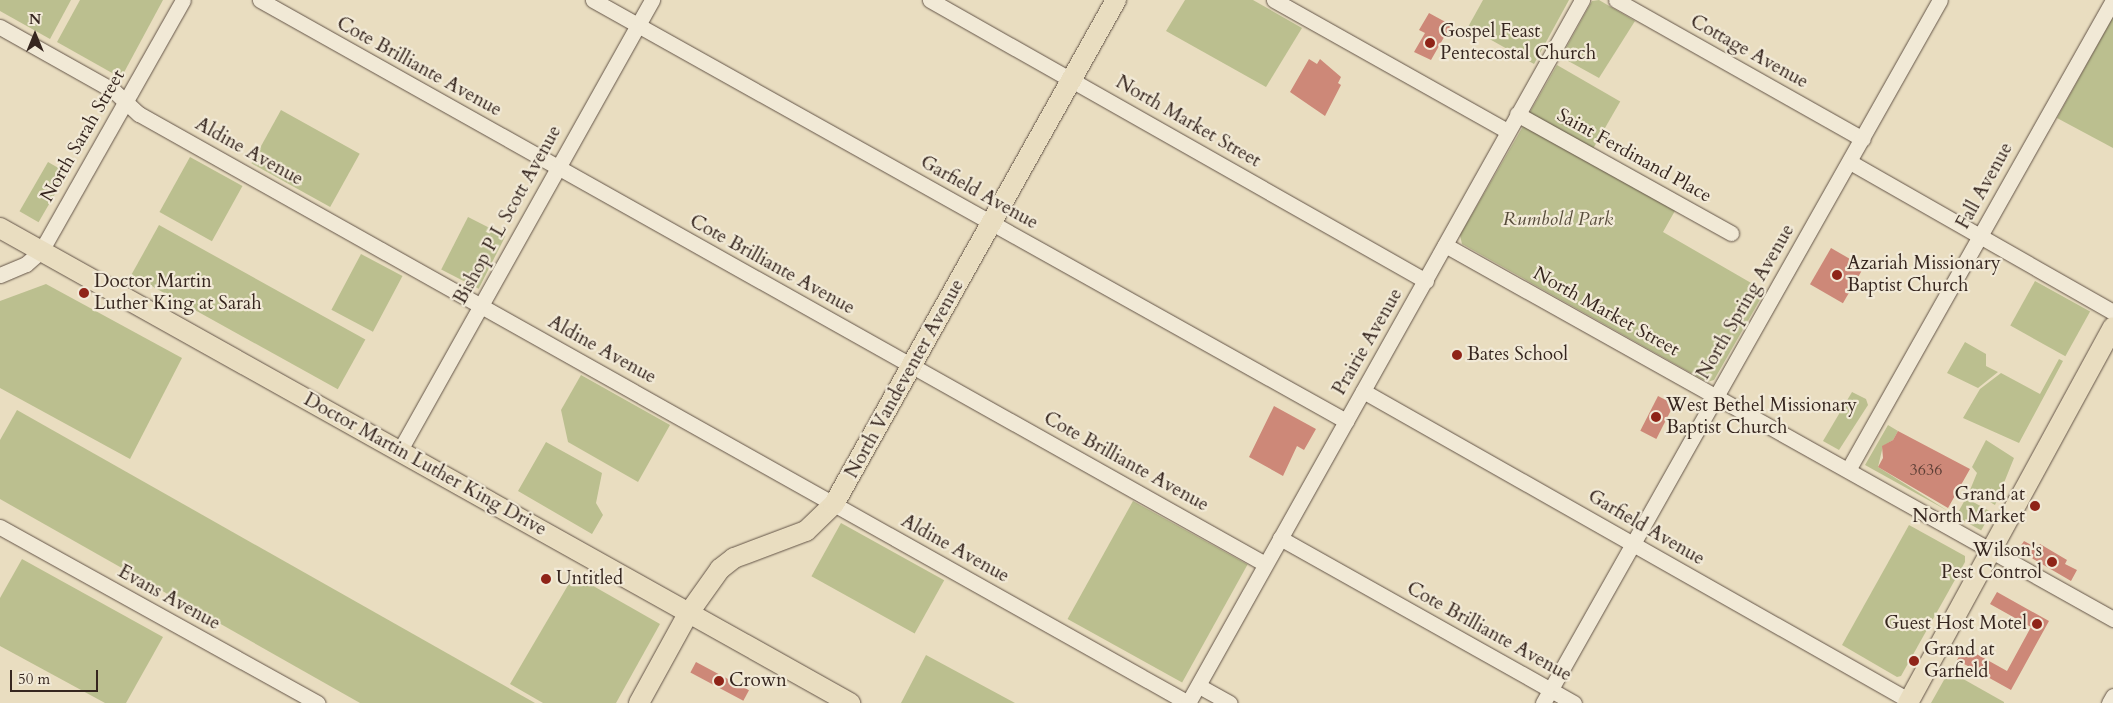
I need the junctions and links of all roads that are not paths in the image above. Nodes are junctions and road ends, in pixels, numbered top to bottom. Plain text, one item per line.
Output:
1 (183, 0) edge
2 (260, 0) edge
3 (593, 0) edge
4 (652, 0) edge
5 (930, 0) edge
6 (1116, 0) edge
7 (1274, 0) edge
8 (1582, 0) edge
9 (1616, 0) edge
10 (1940, 0) edge
11 (2112, 0) edge
12 (638, 25) junction
13 (0, 27) edge
14 (1072, 78) junction
15 (127, 102) junction
16 (1517, 114) junction
17 (1506, 130) junction
18 (1863, 139) junction
19 (1850, 162) junction
20 (557, 168) junction
21 (991, 223) junction
22 (0, 228) edge
23 (1731, 233) dead end
24 (1979, 238) junction
25 (1445, 245) junction
26 (40, 251) junction
27 (0, 275) edge
28 (1426, 280) junction
29 (480, 305) junction
30 (2113, 312) edge
31 (2113, 327) edge
32 (912, 365) junction
33 (1363, 391) junction
34 (1715, 395) junction
35 (1346, 421) junction
36 (400, 450) junction
37 (1848, 470) junction
38 (834, 504) junction
39 (0, 527) edge
40 (1280, 538) junction
41 (1633, 543) junction
42 (1993, 552) junction
43 (1265, 564) junction
44 (688, 614) junction
45 (2113, 619) edge
46 (1199, 686) junction
47 (1546, 696) edge
48 (2113, 696) edge
49 (1909, 702) edge
50 (318, 703) edge
51 (639, 703) edge
52 (850, 703) edge
53 (1188, 703) edge
54 (1230, 703) edge
55 (1574, 703) edge
56 (2109, 703) edge

1 - 15 street, North Sarah Street
2 - 20 street, Cote Brilliante Avenue
3 - 12 street, Garfield Avenue
4 - 12 street, Bishop P L Scott Avenue
5 - 14 street, North Market Street
6 - 14 main road, North Vandeventer Avenue
7 - 17 street
8 - 16 street, Prairie Avenue
9 - 18 street, Cottage Avenue
10 - 18 street, North Spring Avenue
11 - 24 street, Fall Avenue
12 - 20 street, Bishop P L Scott Avenue
12 - 21 street, Garfield Avenue
13 - 15 street, Aldine Avenue
14 - 21 main road, North Vandeventer Avenue
14 - 28 street, North Market Street
15 - 26 street, North Sarah Street
15 - 29 street, Aldine Avenue
16 - 17 street, Prairie Avenue
16 - 23 street, Saint Ferdinand Place
17 - 25 street, Prairie Avenue
18 - 19 street, North Spring Avenue
19 - 24 street
19 - 34 street, North Spring Avenue
20 - 29 street, Bishop P L Scott Avenue
20 - 32 street, Cote Brilliante Avenue
21 - 32 main road, North Vandeventer Avenue
21 - 35 street, Garfield Avenue
22 - 26 main road, Doctor Martin Luther King Drive
24 - 30 street
24 - 37 street, Fall Avenue
25 - 28 street, Prairie Avenue
25 - 34 street, North Market Street
26 - 27 street, North Sarah Street
26 - 36 main road, Doctor Martin Luther King Drive
28 - 33 street, Prairie Avenue
29 - 36 street, Bishop P L Scott Avenue
29 - 38 street, Aldine Avenue
31 - 42 main road
32 - 38 main road, North Vandeventer Avenue
32 - 43 street, Cote Brilliante Avenue
33 - 35 street, Prairie Avenue
33 - 41 street, Garfield Avenue
34 - 37 street, North Market Street
34 - 41 street, North Spring Avenue
35 - 40 street, Prairie Avenue
36 - 44 main road, Doctor Martin Luther King Drive
37 - 42 street, North Market Street
38 - 44 main road, North Vandeventer Avenue
38 - 53 street, Aldine Avenue
39 - 50 street, Evans Avenue
40 - 43 street, Prairie Avenue
40 - 47 street, Cote Brilliante Avenue
41 - 47 street, North Spring Avenue
41 - 49 street, Garfield Avenue
42 - 45 street, North Market Street
42 - 49 main road
43 - 46 street, Prairie Avenue
44 - 51 main road, North Vandeventer Avenue
44 - 52 main road, Doctor Martin Luther King Drive
46 - 53 street, Prairie Avenue
46 - 54 street
47 - 55 street, Cote Brilliante Avenue
48 - 56 street

